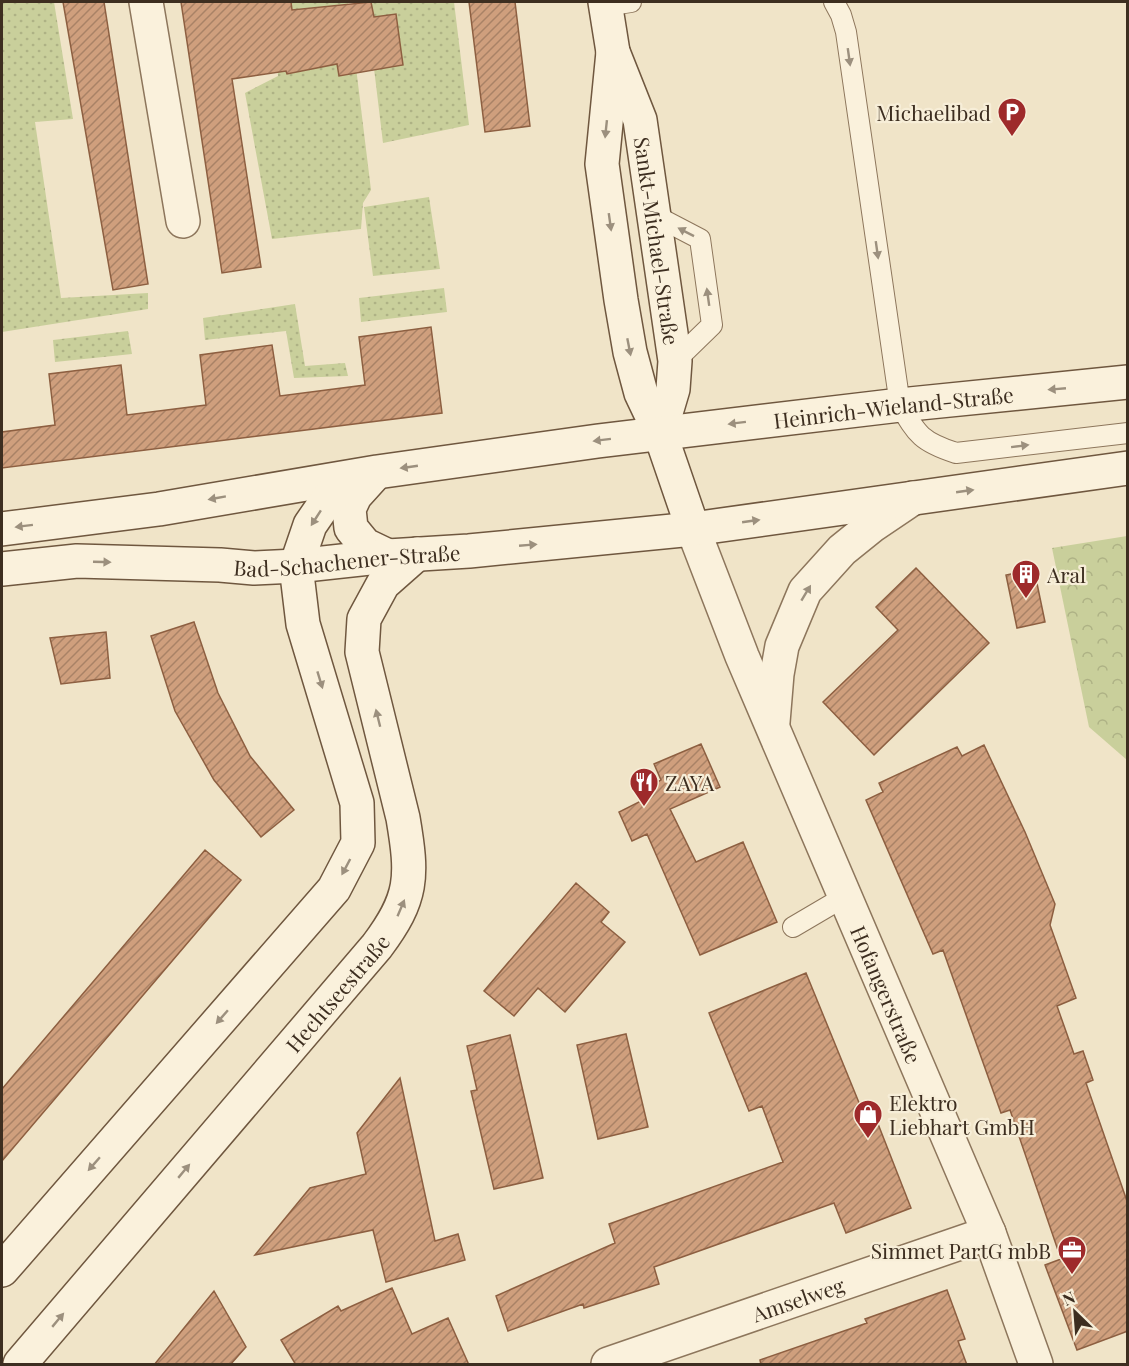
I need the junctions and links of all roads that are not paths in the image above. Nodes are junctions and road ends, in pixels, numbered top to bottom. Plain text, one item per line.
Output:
1 (146, 2) edge
2 (834, 2) edge
3 (614, 3) edge
4 (613, 52) junction
5 (183, 221) dead end
6 (1128, 382) edge
7 (900, 405) junction
8 (660, 433) junction
9 (1128, 433) edge
10 (1128, 468) edge
11 (377, 472) junction
12 (914, 498) junction
13 (2, 529) edge
14 (693, 529) junction
15 (402, 555) junction
16 (296, 566) junction
17 (2, 569) edge
18 (772, 726) junction
19 (844, 897) junction
20 (793, 927) dead end
21 (989, 1233) junction
22 (2, 1269) edge
23 (20, 1365) edge
24 (608, 1365) edge
25 (1036, 1365) edge

1 - 5 street
2 -> 7 lane
3 - 4 street, Sankt-Michael-Straße
4 -> 8 street, Sankt-Michael-Straße
8 -> 4 street, Sankt-Michael-Straße
6 -> 7 street, Heinrich-Wieland-Straße
7 -> 8 street, Heinrich-Wieland-Straße
7 -> 9 lane
8 -> 11 street
8 - 14 street, Sankt-Michael-Straße
12 -> 10 street
11 -> 13 street
11 - 15 street
11 -> 16 street
14 -> 12 street
18 -> 12 street, Hofangerstraße
15 -> 14 street, Bad-Schachener-Straße
14 - 18 street, Hofangerstraße
15 - 16 street, Bad-Schachener-Straße
23 -> 15 street, Hechtseestraße
17 -> 16 street, Bad-Schachener-Straße
16 -> 22 street
18 - 19 street, Hofangerstraße
19 - 20 lane
19 - 21 street, Hofangerstraße
21 - 24 street, Amselweg
21 - 25 street, Hofangerstraße

